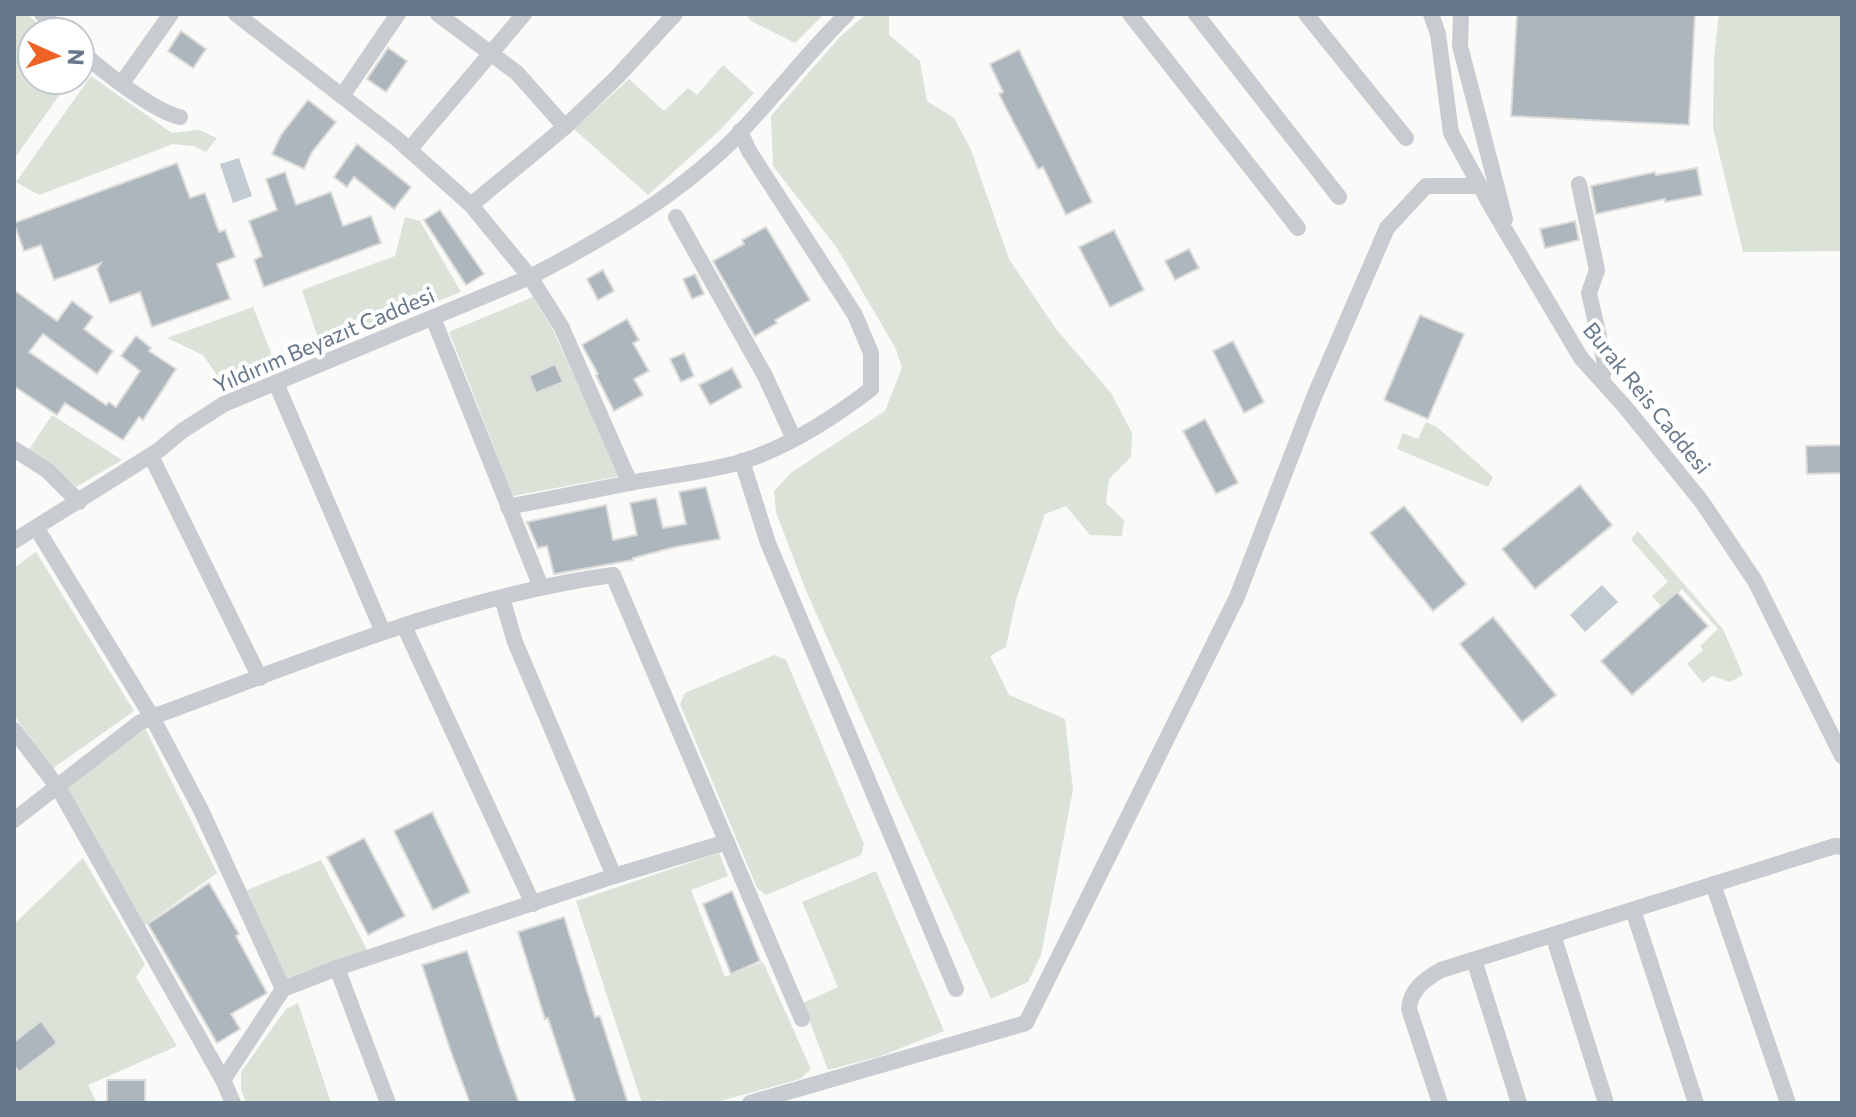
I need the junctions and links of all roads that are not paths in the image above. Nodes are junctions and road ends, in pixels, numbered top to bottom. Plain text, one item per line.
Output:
1 (171, 14) edge
2 (236, 14) edge
3 (398, 14) edge
4 (438, 14) edge
5 (524, 14) edge
6 (675, 14) edge
7 (847, 14) edge
8 (1130, 14) edge
9 (1196, 14) edge
10 (1306, 14) edge
11 (1431, 14) edge
12 (1461, 14) edge
13 (492, 53) junction
14 (96, 63) edge
15 (122, 83) junction
16 (342, 96) junction
17 (180, 117) dead end
18 (565, 127) junction
19 (740, 131) junction
20 (1406, 138) dead end
21 (409, 150) junction
22 (1579, 184) dead end
23 (1480, 186) junction
24 (1339, 197) dead end
25 (471, 205) junction
26 (676, 217) dead end
27 (1298, 228) dead end
28 (1510, 238) junction
29 (530, 277) junction
30 (433, 318) junction
31 (1602, 381) junction
32 (276, 383) junction
33 (794, 439) junction
34 (14, 449) edge
35 (151, 456) junction
36 (742, 461) junction
37 (630, 483) junction
38 (79, 502) junction
39 (508, 507) junction
40 (37, 529) junction
41 (14, 541) edge
42 (541, 587) junction
43 (502, 598) junction
44 (404, 626) junction
45 (383, 632) junction
46 (260, 678) junction
47 (152, 717) junction
48 (14, 730) edge
49 (1842, 756) edge
50 (56, 785) junction
51 (14, 820) edge
52 (727, 842) junction
53 (1842, 847) edge
54 (614, 876) junction
55 (1713, 884) junction
56 (533, 904) junction
57 (1633, 910) junction
58 (1553, 935) junction
59 (1474, 960) junction
60 (337, 968) junction
61 (283, 989) junction
62 (956, 989) dead end
63 (802, 1019) dead end
64 (223, 1080) junction
65 (233, 1103) edge
66 (388, 1103) edge
67 (750, 1103) edge
68 (1440, 1103) edge
69 (1519, 1103) edge
70 (1606, 1103) edge
71 (1696, 1103) edge
72 (1788, 1103) edge

1 - 15 street
2 - 16 street
3 - 16 street
4 - 13 street
5 - 13 street
6 - 18 street
7 - 19 street, Yıldırım Beyazıt Caddesi
8 - 27 street
9 - 24 street
10 - 20 street
11 - 23 street, Burak Reis Caddesi
12 - 28 street
13 - 18 street
13 - 21 street
14 - 15 street
15 - 17 street
16 - 21 street
18 - 25 street
19 - 29 street, Yıldırım Beyazıt Caddesi
19 - 33 street
21 - 25 street
22 - 31 street
23 - 28 street, Burak Reis Caddesi
23 - 67 street
25 - 29 street
26 - 33 street
28 - 31 street, Burak Reis Caddesi
29 - 30 street, Yıldırım Beyazıt Caddesi
29 - 37 street
30 - 32 street, Yıldırım Beyazıt Caddesi
30 - 39 street
31 - 49 street, Burak Reis Caddesi
32 - 35 street, Yıldırım Beyazıt Caddesi
32 - 45 street
33 - 36 street
34 - 38 street
35 - 38 street, Yıldırım Beyazıt Caddesi
35 - 46 street
36 - 37 street
36 - 62 street
37 - 39 street
38 - 40 street, Yıldırım Beyazıt Caddesi
39 - 42 street
40 - 41 street, Yıldırım Beyazıt Caddesi
40 - 47 street
42 - 43 street
42 - 52 street
43 - 44 street
43 - 54 street
44 - 45 street
44 - 56 street
45 - 46 street
46 - 47 street
47 - 50 street
47 - 61 street
48 - 50 street
50 - 51 street
50 - 64 street
52 - 54 street
52 - 63 street
53 - 55 street
54 - 56 street
55 - 57 street
55 - 72 street
56 - 60 street
57 - 58 street
57 - 71 street
58 - 59 street
58 - 70 street
59 - 68 street
59 - 69 street
60 - 61 street
60 - 66 street
61 - 64 street
64 - 65 street

